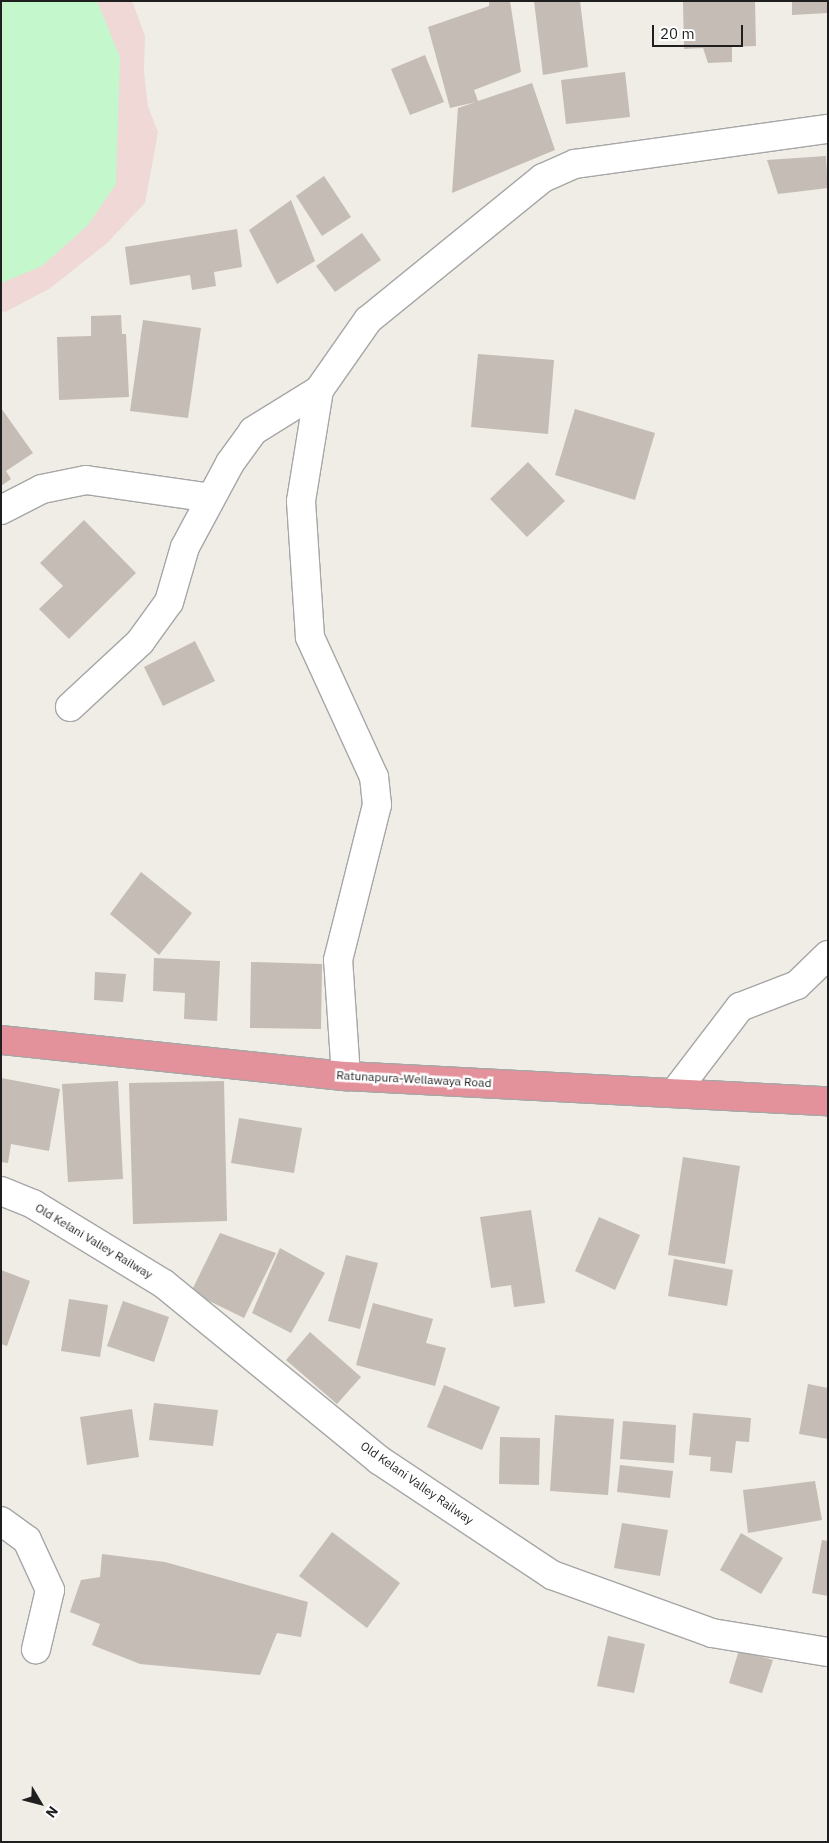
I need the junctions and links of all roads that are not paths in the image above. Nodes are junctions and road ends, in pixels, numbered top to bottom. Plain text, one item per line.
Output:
1 (828, 129) edge
2 (319, 390) junction
3 (211, 498) junction
4 (1, 510) edge
5 (70, 707) dead end
6 (828, 955) edge
7 (1, 1040) edge
8 (346, 1076) junction
9 (675, 1092) junction
10 (828, 1101) edge
11 (1, 1191) edge
12 (1, 1521) edge
13 (36, 1649) dead end
14 (828, 1652) edge

1 - 2 street
2 - 3 street
2 - 8 street
3 - 4 street
3 - 5 street
6 - 9 street
7 - 8 highway, Ratunapura-Wellawaya Road
8 - 9 highway, Ratunapura-Wellawaya Road
9 - 10 highway, Ratunapura-Wellawaya Road
11 - 14 street, Old Kelani Valley Railway
12 - 13 street

